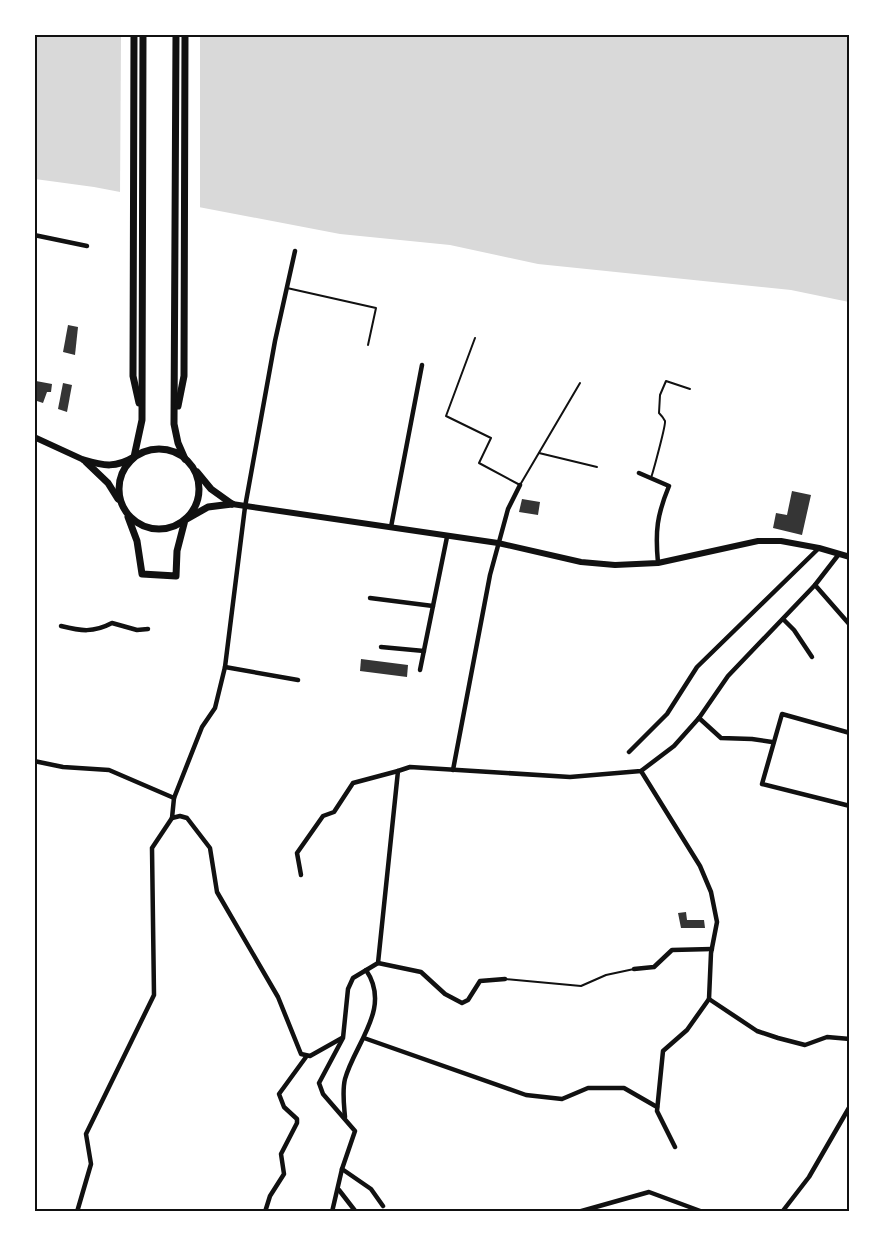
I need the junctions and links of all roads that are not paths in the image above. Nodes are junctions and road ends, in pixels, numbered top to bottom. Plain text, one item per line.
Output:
1 (134, 34) edge
2 (143, 34) edge
3 (176, 34) edge
4 (185, 34) edge
5 (34, 235) edge
6 (87, 246) dead end
7 (295, 251) dead end
8 (287, 288) junction
9 (475, 338) dead end
10 (368, 345) dead end
11 (422, 366) dead end
12 (580, 383) dead end
13 (690, 389) dead end
14 (142, 420) junction
15 (174, 424) junction
16 (34, 437) edge
17 (539, 453) junction
18 (134, 458) junction
19 (185, 459) junction
20 (84, 460) junction
21 (597, 467) dead end
22 (194, 470) junction
23 (639, 472) dead end
24 (651, 478) junction
25 (520, 485) junction
26 (121, 504) junction
27 (232, 504) junction
28 (245, 507) junction
29 (128, 515) junction
30 (185, 520) junction
31 (391, 527) junction
32 (447, 537) junction
33 (498, 543) junction
34 (819, 548) junction
35 (838, 554) junction
36 (849, 557) edge
37 (658, 562) junction
38 (815, 585) junction
39 (370, 598) dead end
40 (433, 606) junction
41 (783, 619) junction
42 (61, 626) dead end
43 (849, 626) edge
44 (148, 629) dead end
45 (381, 647) dead end
46 (424, 651) junction
47 (812, 657) dead end
48 (225, 667) junction
49 (420, 670) dead end
50 (298, 680) dead end
51 (699, 718) junction
52 (849, 732) edge
53 (772, 742) junction
54 (629, 752) dead end
55 (34, 761) edge
56 (453, 770) junction
57 (398, 771) junction
58 (641, 771) junction
59 (174, 798) junction
60 (849, 806) edge
61 (172, 818) junction
62 (301, 875) dead end
63 (712, 949) junction
64 (378, 963) junction
65 (634, 969) joint
66 (366, 970) junction
67 (505, 979) joint
68 (709, 999) junction
69 (343, 1038) junction
70 (364, 1038) junction
71 (849, 1039) edge
72 (306, 1057) junction
73 (849, 1106) edge
74 (657, 1107) junction
75 (345, 1117) junction
76 (675, 1146) dead end
77 (342, 1169) junction
78 (339, 1190) junction
79 (383, 1206) dead end
80 (77, 1212) edge
81 (265, 1212) edge
82 (332, 1212) edge
83 (356, 1212) edge
84 (579, 1212) edge
85 (703, 1212) edge
86 (782, 1212) edge

1 - 14 main road
2 - 14 main road
3 - 15 main road
4 - 15 main road
5 - 6 street
7 - 8 street
8 - 10 lane
8 - 28 street
9 - 25 lane
11 - 31 street
12 - 17 lane
13 - 24 lane
14 - 18 main road
15 - 19 main road
16 - 20 street
17 - 21 lane
17 - 25 lane
18 - 19 main road
18 - 20 main road
18 - 26 main road
19 - 22 main road
20 - 26 main road
22 - 27 main road
22 - 30 main road
23 - 24 street
24 - 37 street
25 - 33 street
26 - 29 main road
27 - 28 street
27 - 30 main road
28 - 31 street
28 - 48 street
29 - 30 main road
29 - 30 main road
31 - 32 street
32 - 33 street
32 - 40 street
33 - 37 street
33 - 56 street
34 - 35 street
34 - 37 street
34 - 54 street
35 - 36 street
35 - 38 street
38 - 41 street
38 - 43 street
39 - 40 street
40 - 46 street
41 - 47 street
41 - 51 street
42 - 44 street
45 - 46 street
46 - 49 street
48 - 50 street
48 - 59 street
51 - 53 street
51 - 58 street
52 - 53 street
53 - 60 street
55 - 59 street
56 - 57 street
56 - 58 street
57 - 62 street
57 - 64 street
58 - 63 street
59 - 61 street
61 - 72 street
61 - 80 street
63 - 65 street
63 - 68 street
64 - 66 street
64 - 67 street
65 - 67 lane
66 - 69 street
66 - 70 street
68 - 71 street
68 - 74 street
69 - 72 street
69 - 75 street
70 - 74 street
70 - 75 street
72 - 81 street
73 - 86 street
74 - 76 street
75 - 77 street
77 - 78 street
77 - 79 street
78 - 82 street
78 - 83 street
84 - 85 street

